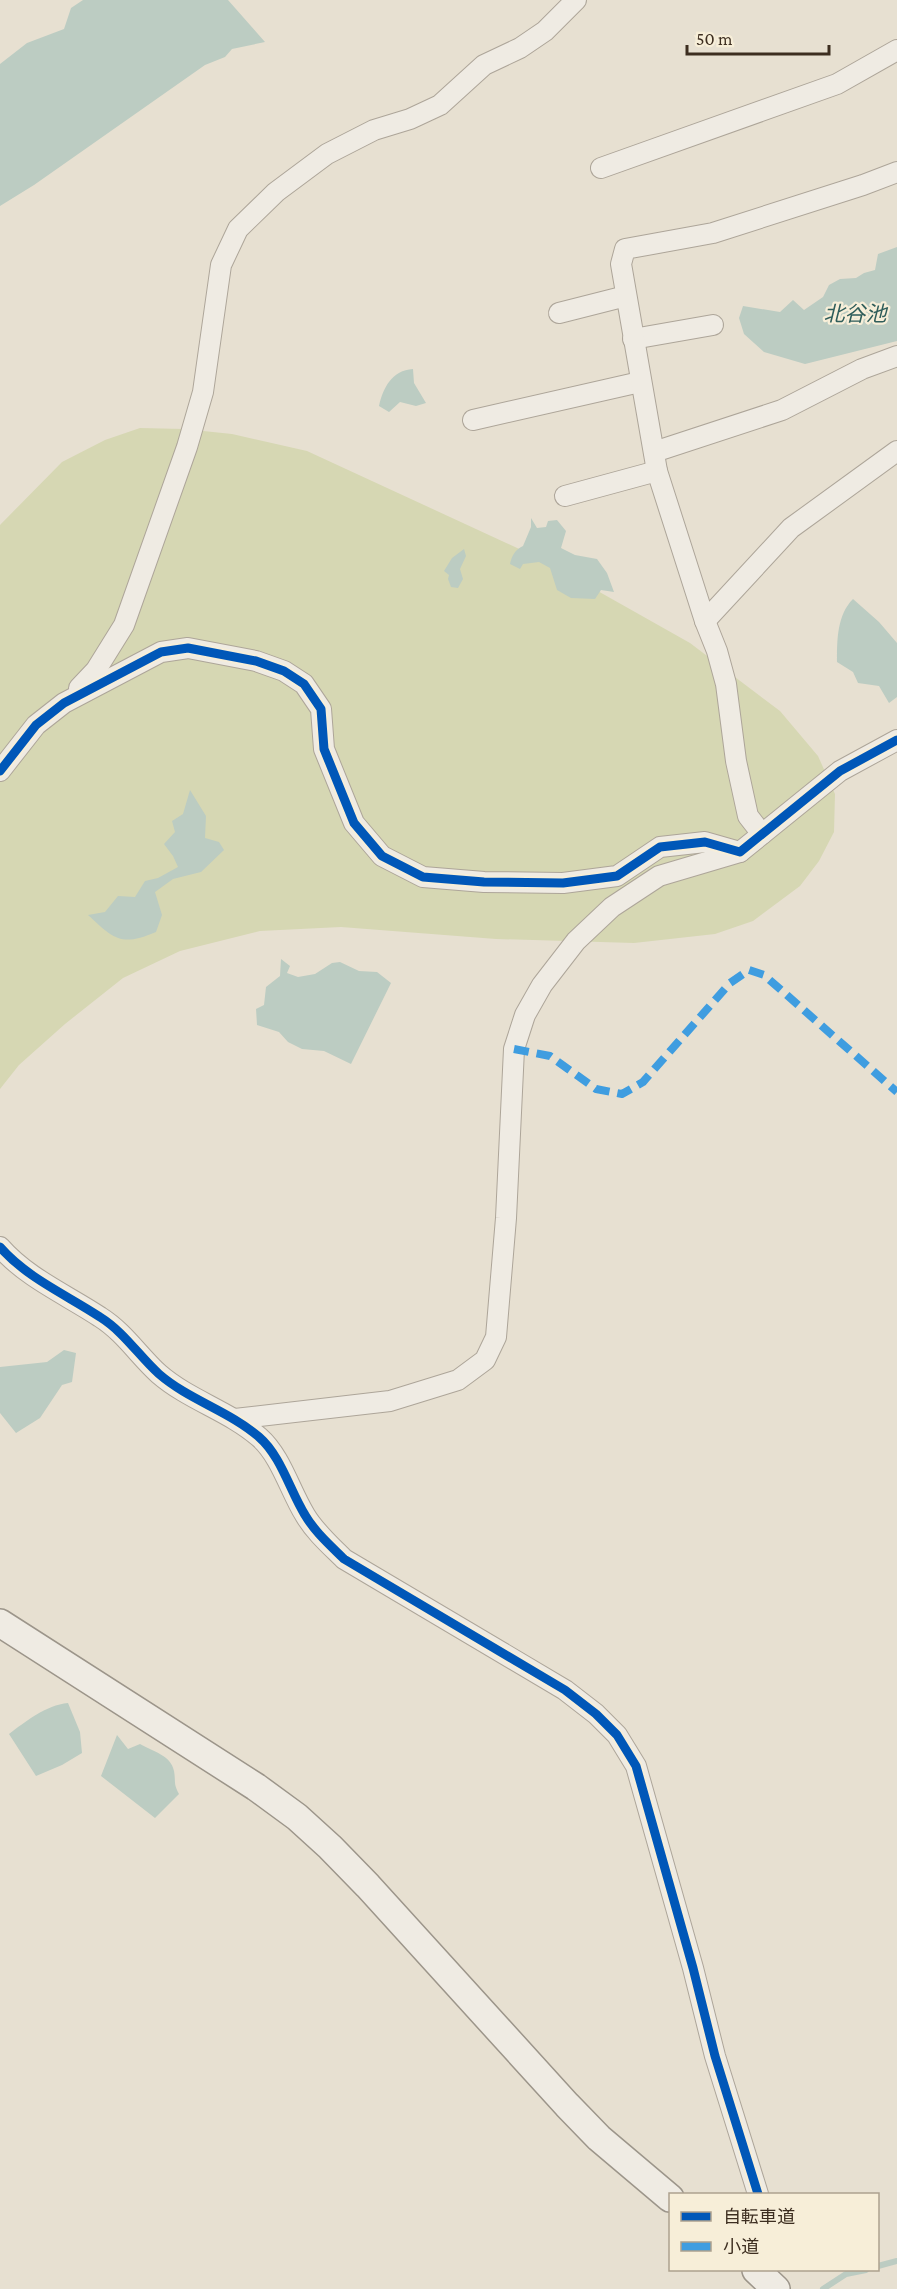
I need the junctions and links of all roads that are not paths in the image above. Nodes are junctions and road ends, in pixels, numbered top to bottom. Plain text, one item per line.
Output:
1 (576, 0) edge
2 (897, 50) edge
3 (601, 168) dead end
4 (897, 171) edge
5 (626, 296) junction
6 (559, 313) dead end
7 (713, 326) dead end
8 (633, 339) junction
9 (897, 356) edge
10 (640, 382) junction
11 (473, 420) dead end
12 (897, 451) edge
13 (656, 462) junction
14 (565, 496) dead end
15 (705, 621) junction
16 (63, 703) junction
17 (897, 740) edge
18 (0, 771) edge
19 (762, 834) junction
20 (740, 852) junction
21 (0, 1247) edge
22 (235, 1419) junction
23 (0, 1623) edge
24 (759, 2193) edge
25 (669, 2197) edge
26 (757, 2271) edge
27 (778, 2271) edge
28 (778, 2289) edge

1 - 16 street
2 - 3 street
4 - 5 street
5 - 6 street
5 - 8 street
7 - 8 street
8 - 10 street
9 - 13 street
10 - 11 street
10 - 13 street
12 - 15 street
13 - 14 street
13 - 15 street
15 - 19 street
16 - 18 street
16 - 20 street
17 - 19 street
19 - 20 street
20 - 22 street
21 - 22 street
22 - 24 street
23 - 25 street
26 - 28 street
27 - 28 street

